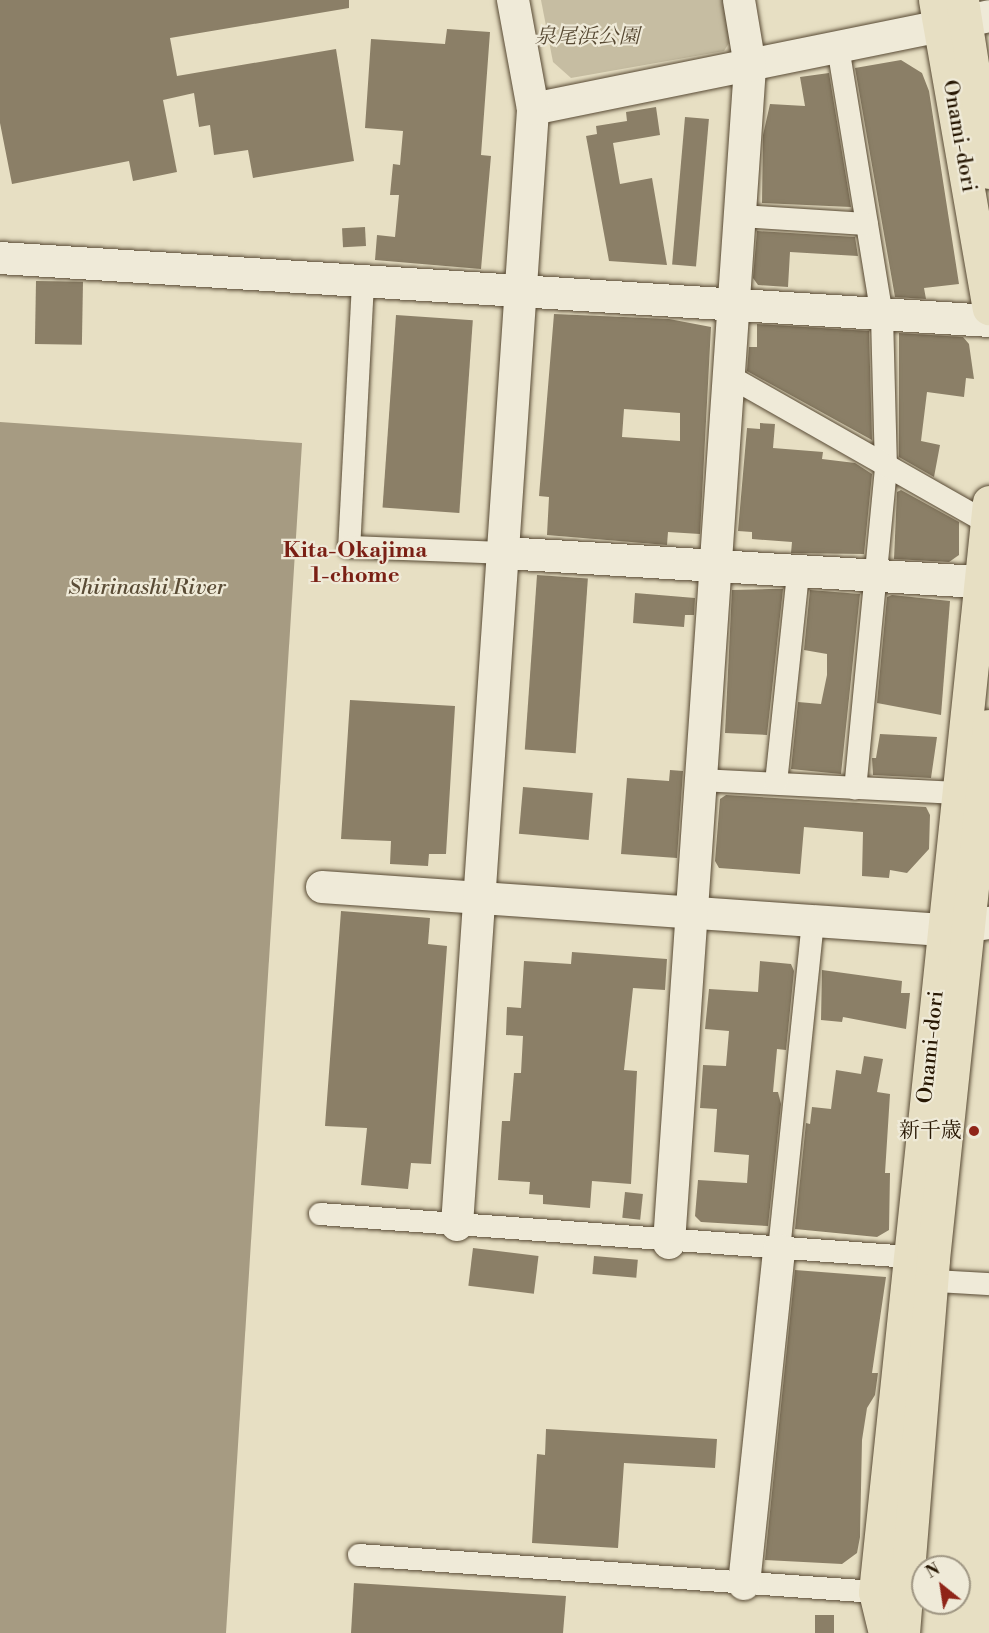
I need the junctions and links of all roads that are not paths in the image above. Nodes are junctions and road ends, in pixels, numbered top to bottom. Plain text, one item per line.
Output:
1 (513, 0) edge
2 (739, 0) edge
3 (958, 13) edge
4 (838, 47) junction
5 (750, 66) junction
6 (534, 109) junction
7 (984, 117) edge
8 (989, 172) edge
9 (740, 216) junction
10 (867, 224) junction
11 (0, 258) edge
12 (363, 283) junction
13 (521, 293) junction
14 (733, 308) junction
15 (989, 308) edge
16 (882, 316) junction
17 (989, 321) edge
18 (729, 376) junction
19 (886, 468) junction
20 (988, 516) edge
21 (504, 554) junction
22 (716, 568) junction
23 (798, 573) junction
24 (876, 578) junction
25 (984, 583) edge
26 (989, 726) edge
27 (701, 780) junction
28 (776, 783) junction
29 (855, 789) junction
30 (957, 793) junction
31 (322, 887) dead end
32 (478, 896) junction
33 (692, 912) junction
34 (813, 922) junction
35 (967, 926) edge
36 (320, 1214) dead end
37 (457, 1225) junction
38 (669, 1243) junction
39 (779, 1250) junction
40 (921, 1269) junction
41 (989, 1284) edge
42 (359, 1555) dead end
43 (744, 1584) junction
44 (890, 1594) junction
45 (869, 1633) edge
46 (885, 1633) edge
47 (903, 1633) edge

1 - 6 street
2 - 5 street
3 - 4 street
3 - 7 main road, Onami-dori
3 - 15 main road, Onami-dori
4 - 5 street
4 - 10 street
5 - 6 street
5 - 9 street
6 - 13 street
7 - 8 main road, Onami-dori
9 - 10 street
9 - 14 street
10 - 16 street
11 - 12 street
12 - 13 street
12 - 21 street
13 - 14 street
13 - 21 street
14 - 16 street
14 - 18 street
16 - 17 street
16 - 19 street
18 - 19 street
18 - 22 street
19 - 20 street
19 - 24 street
20 - 25 main road, Onami-dori
21 - 22 street
21 - 32 street
22 - 23 street
22 - 27 street
23 - 24 street
23 - 28 street
24 - 25 street
24 - 29 street
25 - 30 main road, Onami-dori
26 - 35 main road, Onami-dori
27 - 28 street
27 - 33 street
28 - 29 street
29 - 30 street
30 - 35 main road, Onami-dori
31 - 32 street
32 - 33 street
32 - 37 street
33 - 34 street
33 - 38 street
34 - 35 street
34 - 39 street
35 - 40 main road, Onami-dori
36 - 37 street
37 - 38 street
38 - 39 street
39 - 40 street
39 - 43 street
40 - 41 street
40 - 44 main road, Onami-dori
42 - 43 street
43 - 44 street
44 - 45 street
44 - 46 main road
44 - 47 main road, Onami-dori

